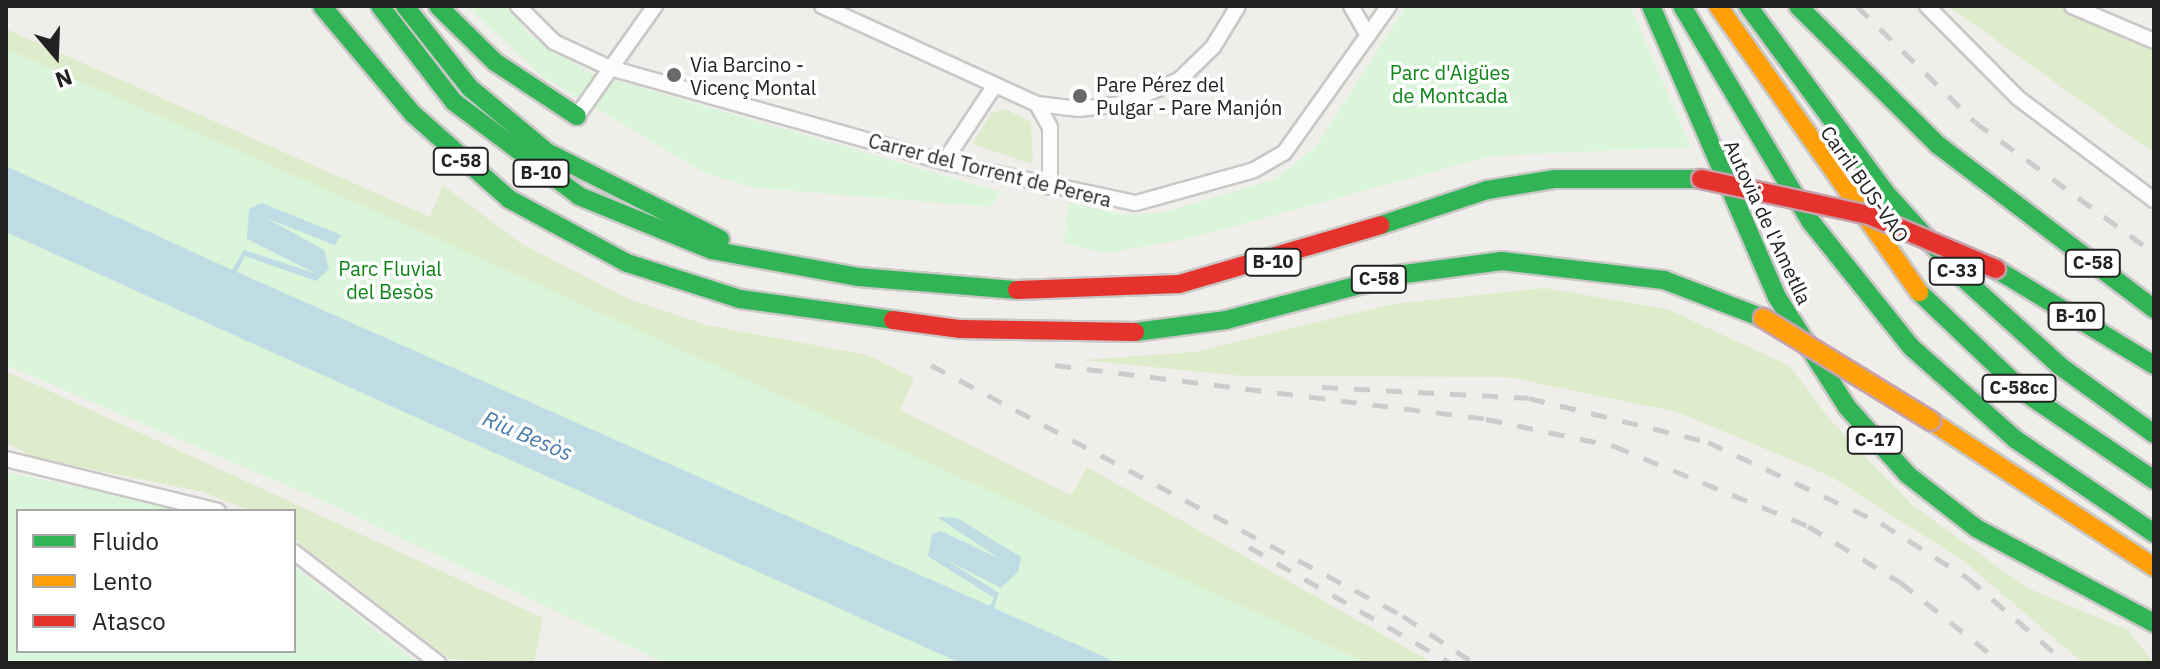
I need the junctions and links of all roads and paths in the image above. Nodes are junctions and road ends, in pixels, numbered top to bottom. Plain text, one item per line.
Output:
1 (380, 6) edge
2 (405, 6) edge
3 (438, 6) edge
4 (518, 6) edge
5 (655, 6) edge
6 (822, 6) edge
7 (1238, 6) edge
8 (1351, 6) edge
9 (1389, 6) edge
10 (1651, 6) edge
11 (1682, 6) edge
12 (1700, 6) edge
13 (1718, 6) edge
14 (1748, 6) edge
15 (1798, 6) edge
16 (1927, 6) edge
17 (2072, 6) edge
18 (327, 9) edge
19 (1368, 35) junction
20 (2154, 41) edge
21 (610, 68) junction
22 (995, 85) junction
23 (1037, 104) junction
24 (577, 116) joint
25 (1774, 161) junction
26 (944, 162) junction
27 (1050, 187) junction
28 (2154, 200) edge
29 (2033, 217) junction
30 (758, 259) junction
31 (1901, 274) junction
32 (2154, 290) edge
33 (2154, 309) edge
34 (2154, 365) edge
35 (2154, 434) edge
36 (6, 459) edge
37 (2154, 480) edge
38 (2038, 489) junction
39 (210, 509) edge
40 (2154, 512) edge
41 (2154, 533) edge
42 (2154, 548) edge
43 (296, 554) edge
44 (2154, 567) edge
45 (2123, 609) junction
46 (2154, 623) edge
47 (2154, 631) edge
48 (438, 663) edge

1 - 30 highway, B-10
2 - 30 highway
3 - 24 highway
4 - 21 street, Carrer del Torrent de Perera
5 - 21 street
6 - 22 street
7 - 23 street
8 - 19 street
9 - 19 street, Carrer del Torrent de Perera
10 - 45 highway, Autovia de l'Ametlla / C-17
11 - 25 highway
12 - 31 highway
13 - 31 highway, Carril BUS-VAO / C-58cc
14 - 35 highway, C-33
15 - 29 highway
16 - 28 street
17 - 20 street
18 - 38 highway, C-58, bridge
19 - 27 street, Carrer del Torrent de Perera
21 - 24 street
21 - 26 street, Carrer del Torrent de Perera
22 - 23 street
22 - 26 street
23 - 27 street
25 - 40 highway
25 - 41 highway
26 - 27 street, Carrer del Torrent de Perera
29 - 32 highway
29 - 33 highway, C-58
30 - 34 highway, B-10, bridge
31 - 37 highway, Carril BUS-VAO / C-58cc
36 - 39 street
38 - 42 highway, C-58
38 - 44 highway
43 - 48 street
45 - 46 highway, Autovia de l'Ametlla / C-17
45 - 47 highway

